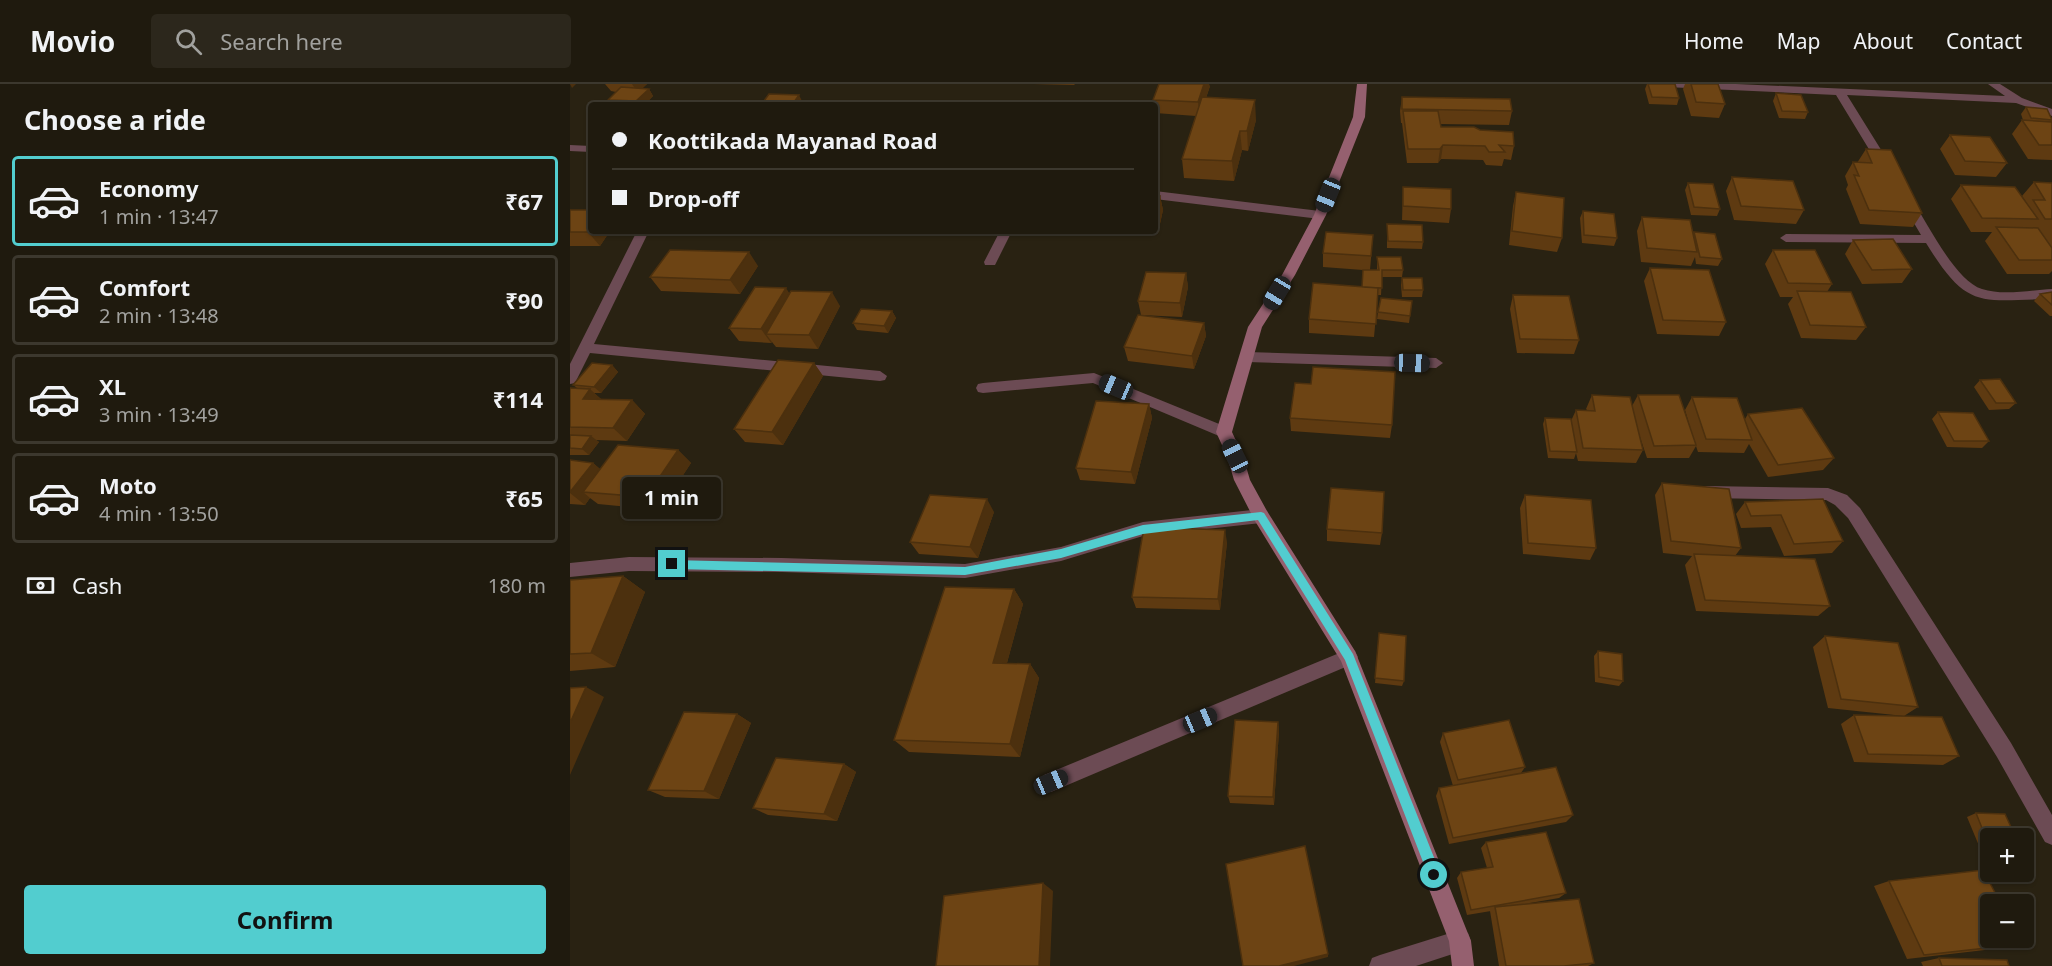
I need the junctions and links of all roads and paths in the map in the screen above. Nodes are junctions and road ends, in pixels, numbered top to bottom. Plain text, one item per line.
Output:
1 (1362, 84) edge
2 (1370, 84) edge
3 (1666, 84) edge
4 (1993, 84) edge
5 (1840, 93) junction
6 (2018, 100) junction
7 (2052, 113) edge
8 (570, 148) edge
9 (588, 149) edge
10 (1158, 195) edge
11 (1320, 214) junction
12 (642, 234) edge
13 (1004, 234) edge
14 (1786, 238) dead end
15 (1931, 239) junction
16 (990, 262) dead end
17 (2052, 294) edge
18 (586, 348) junction
19 (1247, 357) junction
20 (1436, 363) dead end
21 (880, 376) dead end
22 (570, 379) edge
23 (983, 388) dead end
24 (1224, 432) junction
25 (1700, 492) edge
26 (1261, 516) junction
27 (570, 570) edge
28 (1349, 657) junction
29 (1051, 782) dead end
30 (2052, 835) edge
31 (1460, 941) junction
32 (1380, 966) edge
33 (1463, 966) edge

1 - 2 street
1 - 11 main road
3 - 5 street
4 - 6 street
5 - 6 street
5 - 15 street
6 - 7 street
8 - 9 street
10 - 11 street
11 - 19 main road
12 - 18 street
13 - 16 street
14 - 15 street
15 - 17 street
18 - 21 street
18 - 22 street
19 - 20 street
19 - 24 main road
23 - 24 street
24 - 26 main road
25 - 30 street
26 - 27 street
26 - 28 main road
28 - 29 street
28 - 31 main road
31 - 32 street
31 - 33 main road

